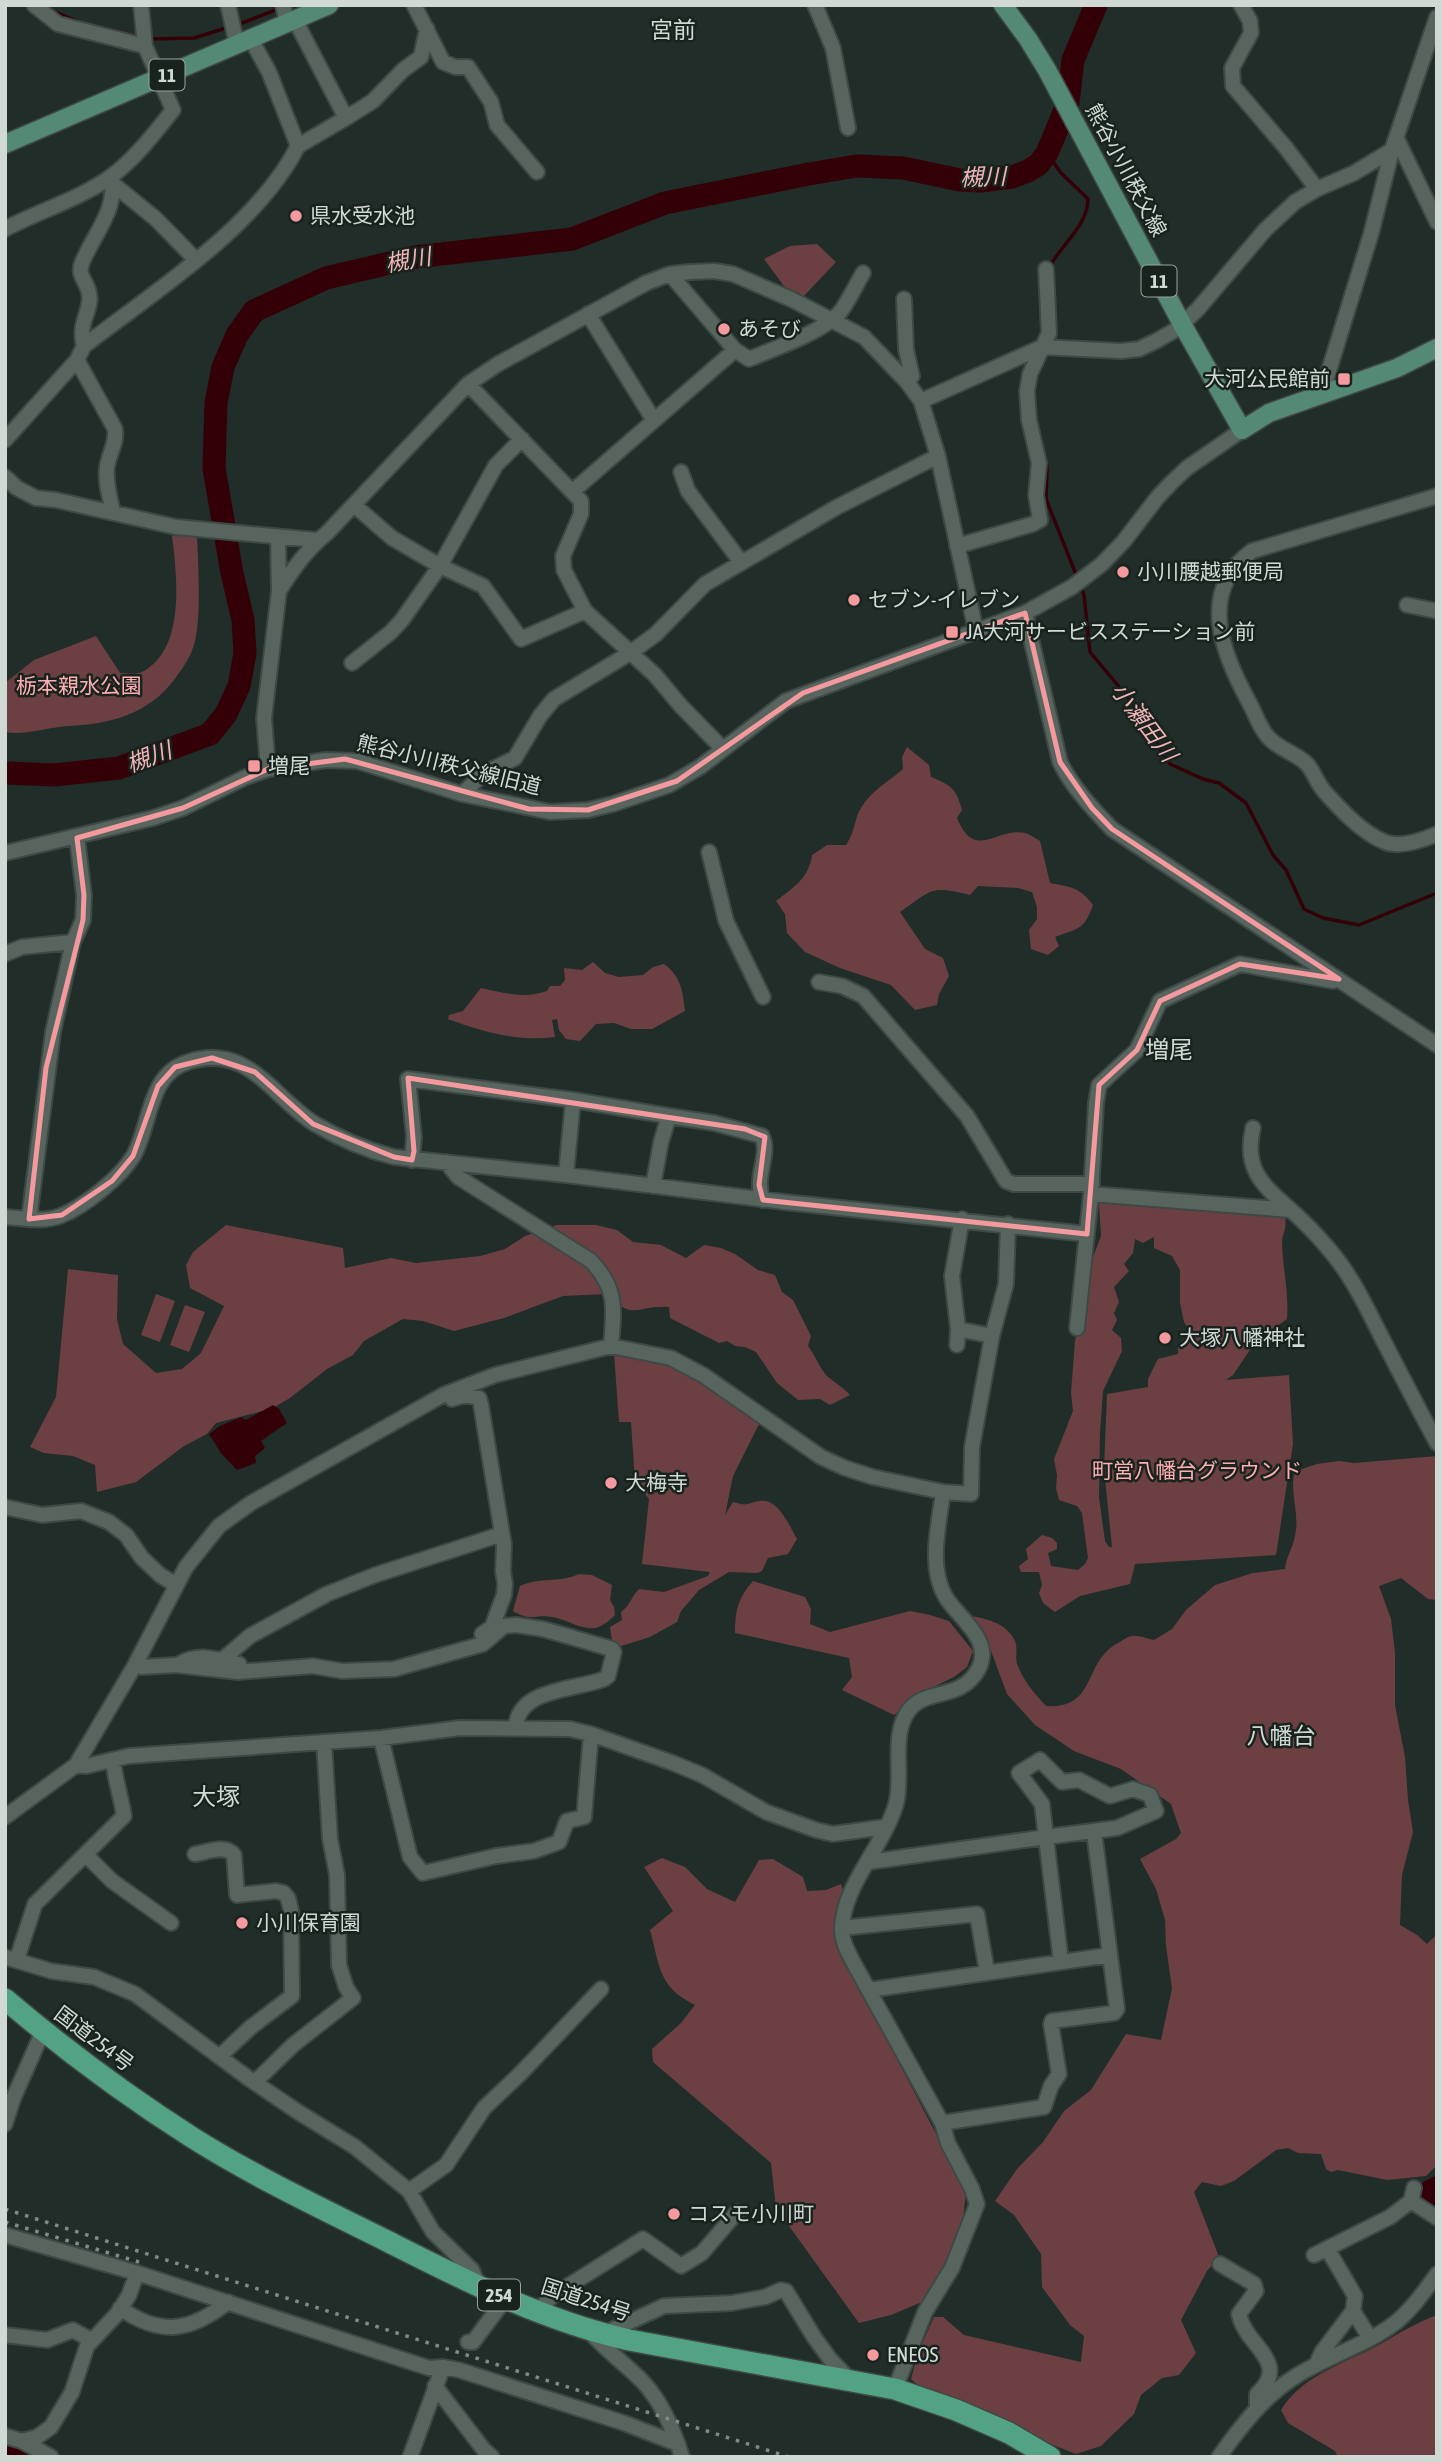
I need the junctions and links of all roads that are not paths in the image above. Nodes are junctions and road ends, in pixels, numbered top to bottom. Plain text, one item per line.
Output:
1 (34, 5) edge
2 (141, 5) edge
3 (228, 5) edge
4 (329, 5) edge
5 (414, 5) edge
6 (814, 5) edge
7 (1003, 5) edge
8 (1241, 5) edge
9 (288, 15) edge
10 (1437, 18) edge
11 (427, 29) junction
12 (244, 42) junction
13 (145, 46) junction
14 (159, 78) junction
15 (346, 117) junction
16 (848, 128) dead end
17 (5, 144) edge
18 (1395, 144) junction
19 (298, 146) junction
20 (537, 172) dead end
21 (112, 181) junction
22 (1317, 189) junction
23 (1437, 222) edge
24 (5, 229) edge
25 (196, 260) junction
26 (1046, 269) dead end
27 (863, 273) dead end
28 (670, 274) junction
29 (904, 299) dead end
30 (588, 314) junction
31 (831, 320) junction
32 (1182, 324) junction
33 (84, 346) junction
34 (1042, 347) junction
35 (1437, 348) edge
36 (735, 350) junction
37 (77, 360) junction
38 (907, 382) junction
39 (468, 384) junction
40 (1322, 393) junction
41 (920, 401) junction
42 (653, 419) junction
43 (1242, 430) junction
44 (522, 439) junction
45 (5, 440) edge
46 (938, 456) junction
47 (681, 472) dead end
48 (5, 477) edge
49 (573, 491) junction
50 (1437, 496) edge
51 (354, 505) junction
52 (113, 512) junction
53 (278, 537) junction
54 (316, 540) junction
55 (957, 546) junction
56 (741, 562) junction
57 (440, 566) junction
58 (279, 591) junction
59 (1407, 605) dead end
60 (585, 611) junction
61 (1437, 611) edge
62 (1025, 613) junction
63 (976, 631) junction
64 (631, 653) junction
65 (352, 663) dead end
66 (722, 748) junction
67 (268, 769) junction
68 (462, 794) junction
69 (1437, 834) edge
70 (77, 838) junction
71 (709, 852) dead end
72 (5, 853) edge
73 (73, 942) junction
74 (5, 954) edge
75 (1339, 979) junction
76 (819, 982) dead end
77 (763, 997) dead end
78 (1437, 1045) edge
79 (573, 1100) junction
80 (669, 1116) junction
81 (1253, 1128) dead end
82 (412, 1160) junction
83 (446, 1162) junction
84 (566, 1175) junction
85 (653, 1186) junction
86 (1092, 1189) junction
87 (763, 1200) junction
88 (1291, 1210) junction
89 (5, 1217) edge
90 (29, 1219) junction
91 (962, 1219) junction
92 (1008, 1224) junction
93 (1087, 1234) junction
94 (1077, 1328) dead end
95 (958, 1329) junction
96 (992, 1336) junction
97 (957, 1345) dead end
98 (611, 1346) junction
99 (443, 1395) junction
100 (1437, 1443) edge
101 (943, 1492) junction
102 (5, 1507) edge
103 (502, 1534) junction
104 (176, 1585) junction
105 (222, 1660) junction
106 (135, 1665) junction
107 (176, 1665) junction
108 (516, 1727) junction
109 (591, 1734) junction
110 (380, 1738) junction
111 (324, 1742) junction
112 (113, 1760) junction
113 (76, 1765) junction
114 (5, 1817) edge
115 (885, 1827) junction
116 (1094, 1832) junction
117 (1046, 1837) junction
118 (195, 1854) dead end
119 (86, 1855) junction
120 (869, 1862) junction
121 (171, 1923) dead end
122 (842, 1928) junction
123 (1110, 1955) junction
124 (11, 1958) edge
125 (1061, 1962) junction
126 (987, 1972) junction
127 (601, 1989) dead end
128 (869, 1990) junction
129 (5, 2000) edge
130 (43, 2031) junction
131 (220, 2056) junction
132 (255, 2082) junction
133 (9, 2098) edge
134 (942, 2123) junction
135 (5, 2124) edge
136 (409, 2191) junction
137 (737, 2213) dead end
138 (1437, 2218) edge
139 (5, 2235) edge
140 (1220, 2264) dead end
141 (137, 2273) junction
142 (1437, 2274) edge
143 (478, 2285) junction
144 (506, 2298) junction
145 (228, 2302) junction
146 (120, 2308) junction
147 (1353, 2311) junction
148 (537, 2312) junction
149 (595, 2332) junction
150 (5, 2336) edge
151 (1370, 2338) junction
152 (91, 2340) junction
153 (468, 2342) dead end
154 (1317, 2363) junction
155 (443, 2367) junction
156 (849, 2379) junction
157 (435, 2386) junction
158 (895, 2389) junction
159 (1257, 2408) junction
160 (5, 2436) edge
161 (22, 2441) junction
162 (680, 2450) edge
163 (51, 2457) edge
164 (410, 2457) edge
165 (492, 2457) edge
166 (1050, 2457) edge
167 (1219, 2457) edge

1 - 13 street
2 - 13 street
3 - 12 street
4 - 9 main road, 11
5 - 11 street
6 - 16 street
7 - 32 main road, 熊谷小川秩父線 / 11
8 - 22 street
9 - 12 main road, 11
9 - 15 street
10 - 18 street
11 - 15 street
11 - 20 street
12 - 14 main road, 11
12 - 19 street
13 - 14 street
14 - 17 main road, 11
14 - 21 street
15 - 19 street
18 - 22 street
18 - 23 street
18 - 40 street
19 - 25 street
21 - 24 street
21 - 25 street
21 - 33 street
22 - 32 street
25 - 33 street
26 - 34 street
27 - 31 street
28 - 30 street
28 - 31 street
28 - 36 street
29 - 38 street
30 - 39 street
30 - 42 street
31 - 36 street
31 - 38 street
32 - 34 street
32 - 43 main road, 熊谷小川秩父線 / 11
33 - 37 street
34 - 41 street
34 - 55 street
35 - 40 main road
36 - 42 street
37 - 45 street
37 - 52 street
38 - 41 street
39 - 44 street
39 - 51 street
40 - 43 main road
41 - 46 street
42 - 49 street
43 - 62 street, 熊谷小川秩父線旧道
44 - 49 street
44 - 57 street
46 - 55 street
46 - 56 street
47 - 56 street
48 - 52 street
49 - 60 street
50 - 69 street
51 - 54 street
51 - 57 street
52 - 53 street
53 - 54 street
53 - 58 street
54 - 58 street
55 - 63 street
56 - 64 street
57 - 60 street
57 - 65 street
58 - 67 street
59 - 61 street
60 - 64 street
62 - 63 street, 熊谷小川秩父線旧道
62 - 75 street
63 - 66 street, 熊谷小川秩父線旧道
64 - 66 street
64 - 68 street
66 - 68 street, 熊谷小川秩父線旧道
67 - 68 street, 熊谷小川秩父線旧道
67 - 70 street, 熊谷小川秩父線旧道
70 - 72 street, 熊谷小川秩父線旧道
70 - 73 street
71 - 77 street
73 - 74 street
73 - 90 street
75 - 78 street
75 - 86 street
76 - 86 street
79 - 80 street
79 - 82 street
79 - 84 street
80 - 85 street
80 - 87 street
81 - 88 street
82 - 83 street
82 - 90 street
83 - 84 street
83 - 98 street
84 - 85 street
85 - 87 street
86 - 88 street
86 - 93 street
87 - 91 street
88 - 100 street
89 - 90 street
91 - 92 street
91 - 95 street
92 - 93 street
92 - 96 street
93 - 94 street
95 - 96 street
95 - 97 street
96 - 101 street
98 - 99 street
98 - 101 street
99 - 103 street
99 - 104 street
101 - 115 street
102 - 104 street
103 - 105 street
103 - 105 street
104 - 106 street
105 - 107 street
106 - 107 street
106 - 113 street
107 - 108 street
108 - 109 street
108 - 110 street
109 - 110 street
109 - 115 street
110 - 111 street
111 - 112 street
111 - 132 street
112 - 113 street
112 - 119 street
113 - 114 street
115 - 120 street
116 - 117 street
116 - 117 street
116 - 123 street
117 - 120 street
117 - 125 street
118 - 131 street
119 - 121 street
119 - 124 street
120 - 122 street
122 - 126 street
122 - 128 street
123 - 125 street
123 - 134 street
124 - 131 street
125 - 126 street
126 - 128 street
127 - 136 street
128 - 134 street
129 - 130 highway, 国道254号 / 254
130 - 133 street
130 - 143 highway, 国道254号 / 254
131 - 132 street
132 - 136 street
133 - 135 street
134 - 158 street
136 - 143 street
137 - 148 street
138 - 147 street
139 - 141 street
140 - 159 street
141 - 145 street
141 - 146 street
142 - 151 street
143 - 144 highway, 国道254号 / 254
144 - 148 highway, 国道254号 / 254
144 - 153 street
145 - 146 street
145 - 155 street
146 - 152 street
147 - 151 street
147 - 154 street
148 - 149 highway, 国道254号 / 254
149 - 156 highway, 国道254号 / 254
149 - 156 street
149 - 162 street
150 - 152 street
151 - 154 street
152 - 161 street
154 - 159 street
155 - 157 street
155 - 162 street
156 - 158 highway, 国道254号 / 254
157 - 164 street
157 - 165 street
158 - 166 highway, 国道254号 / 254
159 - 167 street
160 - 161 street
161 - 163 street

